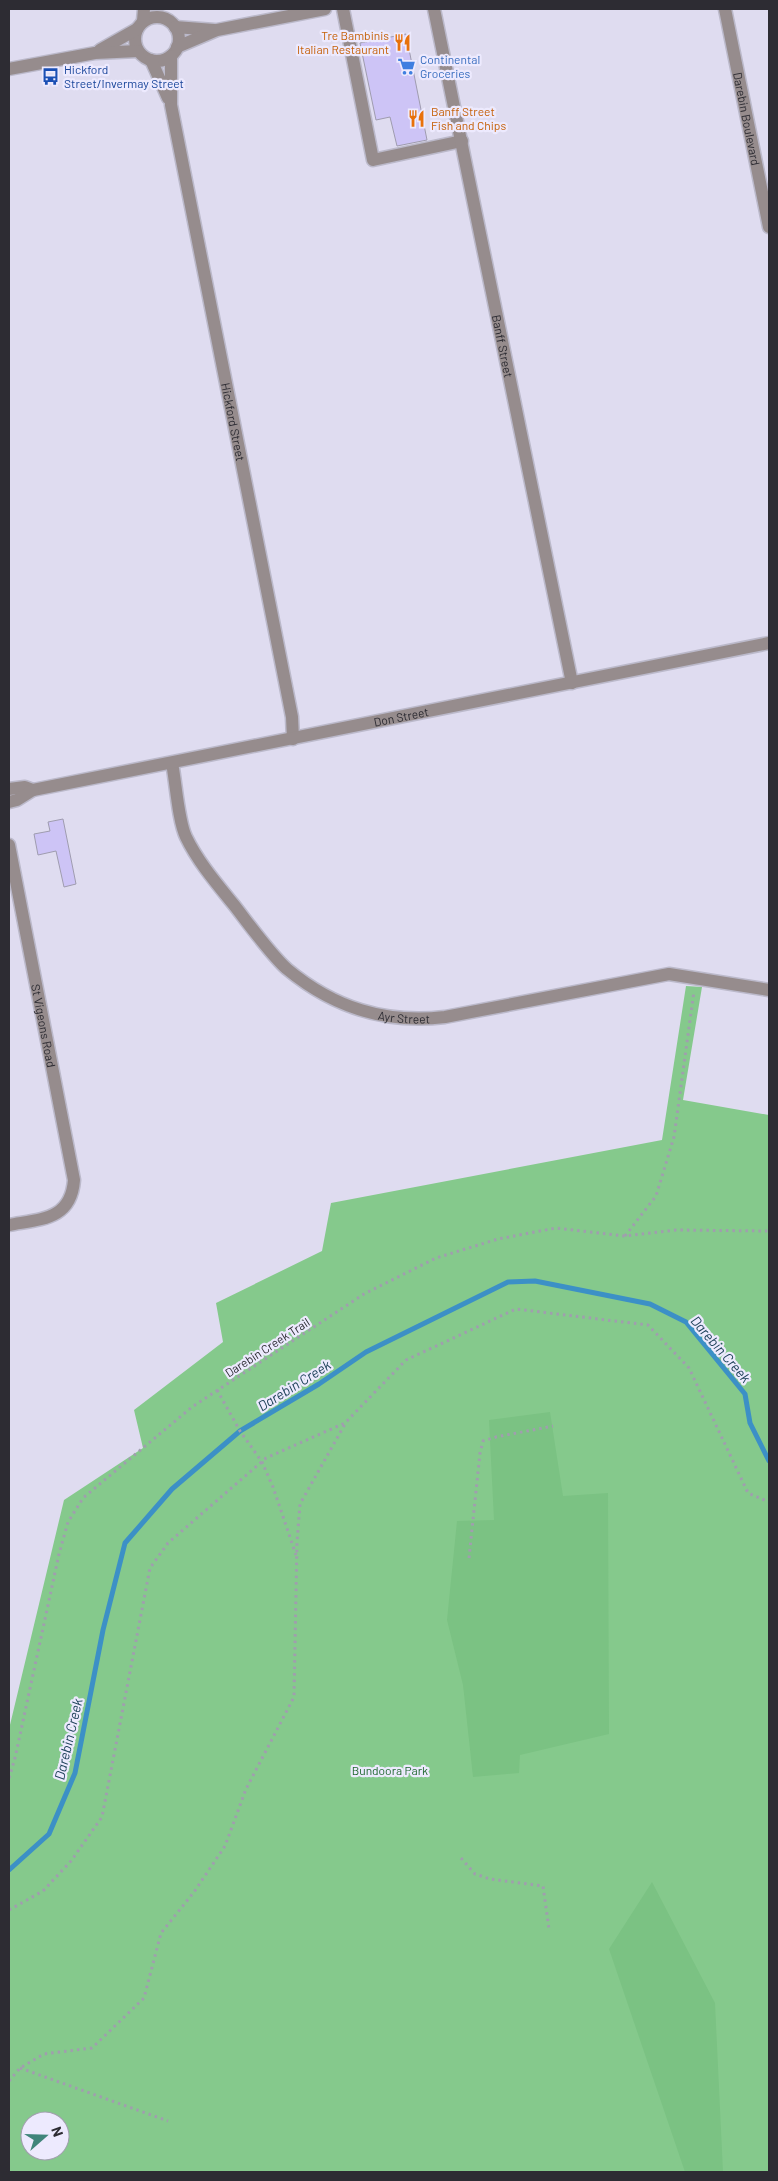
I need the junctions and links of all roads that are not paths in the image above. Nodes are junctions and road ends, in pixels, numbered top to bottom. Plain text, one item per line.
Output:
1 (325, 9) edge
2 (343, 9) edge
3 (434, 9) edge
4 (726, 9) edge
5 (162, 14) edge
6 (141, 20) edge
7 (175, 27) junction
8 (217, 30) junction
9 (138, 51) junction
10 (174, 52) junction
11 (95, 53) junction
12 (151, 60) junction
13 (9, 69) edge
14 (171, 105) junction
15 (462, 141) junction
16 (769, 228) edge
17 (769, 644) edge
18 (572, 683) junction
19 (293, 739) junction
20 (172, 763) junction
21 (9, 789) edge
22 (33, 790) junction
23 (9, 802) edge
24 (9, 845) edge
25 (769, 990) edge
26 (9, 1226) edge

1 - 8 street
2 - 15 street
3 - 15 street, Banff Street
4 - 16 street, Darebin Boulevard
5 - 6 street
5 - 7 street
6 - 9 street
6 - 11 street
7 - 8 street
7 - 10 street
8 - 10 street
9 - 11 street
9 - 12 street
10 - 12 street
10 - 14 street, Hickford Street
11 - 13 street
12 - 14 street, Hickford Street
14 - 19 street, Hickford Street
15 - 18 street, Banff Street
17 - 18 street, Don Street
18 - 19 street, Don Street
19 - 20 street, Don Street
20 - 22 street, Don Street
20 - 25 street, Ayr Street
21 - 22 street, Don Street
22 - 23 street, Don Street
24 - 26 street, St Vigeons Road

